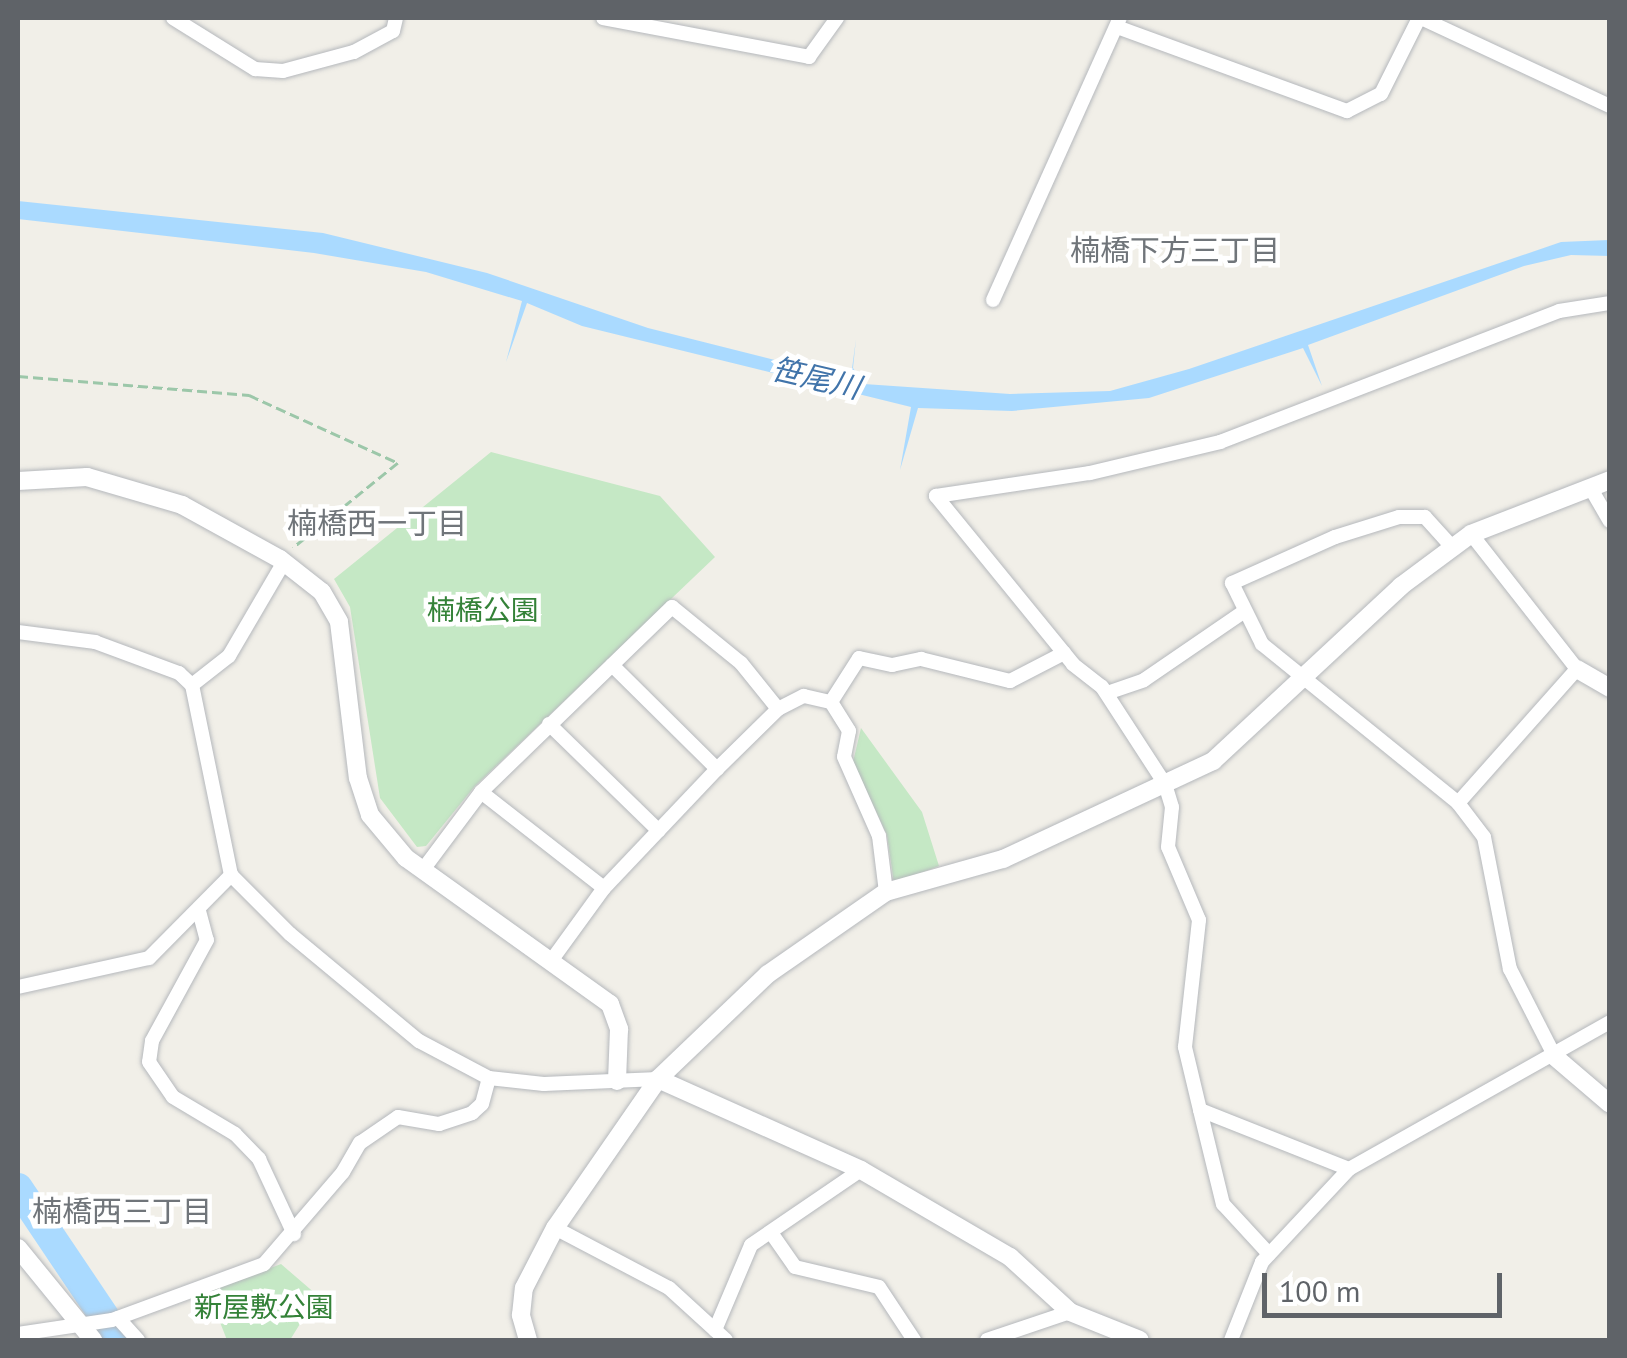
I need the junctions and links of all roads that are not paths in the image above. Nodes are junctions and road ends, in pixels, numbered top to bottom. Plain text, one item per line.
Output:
1 (172, 18) edge
2 (396, 18) edge
3 (603, 18) edge
4 (837, 18) edge
5 (1420, 18) edge
6 (1118, 22) edge
7 (1610, 106) edge
8 (993, 300) dead end
9 (1610, 303) edge
10 (18, 480) edge
11 (1610, 480) edge
12 (1590, 487) junction
13 (1610, 521) edge
14 (1471, 534) junction
15 (1453, 548) junction
16 (282, 560) junction
17 (1242, 613) junction
18 (18, 632) edge
19 (1064, 653) junction
20 (612, 665) junction
21 (1577, 669) junction
22 (1303, 678) junction
23 (192, 684) junction
24 (1610, 688) edge
25 (1107, 692) junction
26 (830, 702) junction
27 (778, 709) junction
28 (549, 724) junction
29 (717, 769) junction
30 (1165, 784) junction
31 (481, 792) junction
32 (1458, 803) junction
33 (659, 831) junction
34 (422, 871) junction
35 (231, 875) junction
36 (604, 888) junction
37 (886, 892) junction
38 (199, 911) junction
39 (551, 961) junction
40 (18, 987) edge
41 (1610, 1022) edge
42 (1555, 1056) junction
43 (490, 1078) junction
44 (658, 1079) junction
45 (616, 1081) junction
46 (1610, 1104) edge
47 (1200, 1110) junction
48 (1349, 1168) junction
49 (862, 1170) junction
50 (555, 1228) junction
51 (294, 1234) junction
52 (772, 1234) junction
53 (18, 1248) edge
54 (1269, 1254) junction
55 (1070, 1312) junction
56 (115, 1319) junction
57 (905, 1321) junction
58 (91, 1331) edge
59 (18, 1334) edge
60 (720, 1335) edge
61 (138, 1340) edge
62 (528, 1340) edge
63 (897, 1340) edge
64 (914, 1340) edge
65 (987, 1340) edge
66 (1140, 1340) edge
67 (1230, 1340) edge

1 - 2 street
3 - 4 street
5 - 6 street
5 - 7 street
6 - 8 street
9 - 19 street
10 - 16 street
11 - 12 street
12 - 13 street
12 - 14 street
14 - 15 street
14 - 21 street
15 - 17 street
15 - 22 street
16 - 23 street
16 - 34 street
17 - 22 street
17 - 25 street
18 - 23 street
19 - 25 street
19 - 26 street
20 - 27 street
20 - 28 street
20 - 29 street
21 - 24 street
21 - 32 street
22 - 30 street
22 - 32 street
23 - 35 street
25 - 30 street
26 - 27 street
26 - 37 street
27 - 29 street
28 - 31 street
28 - 33 street
29 - 33 street
30 - 37 street
30 - 47 street
31 - 34 street
31 - 36 street
32 - 42 street
33 - 36 street
34 - 39 street
35 - 38 street
35 - 43 street
36 - 39 street
37 - 44 street
38 - 40 street
38 - 51 street
39 - 45 street
41 - 42 street
42 - 46 street
42 - 48 street
43 - 45 street
43 - 51 street
44 - 45 street
44 - 49 street
44 - 50 street
47 - 48 street
47 - 54 street
48 - 54 street
49 - 52 street
49 - 55 street
50 - 60 street
50 - 62 street
51 - 56 street
52 - 57 street
52 - 60 street
53 - 58 street
54 - 67 street
55 - 65 street
55 - 66 street
56 - 58 street
56 - 61 street
57 - 63 street
57 - 64 street
58 - 59 street

